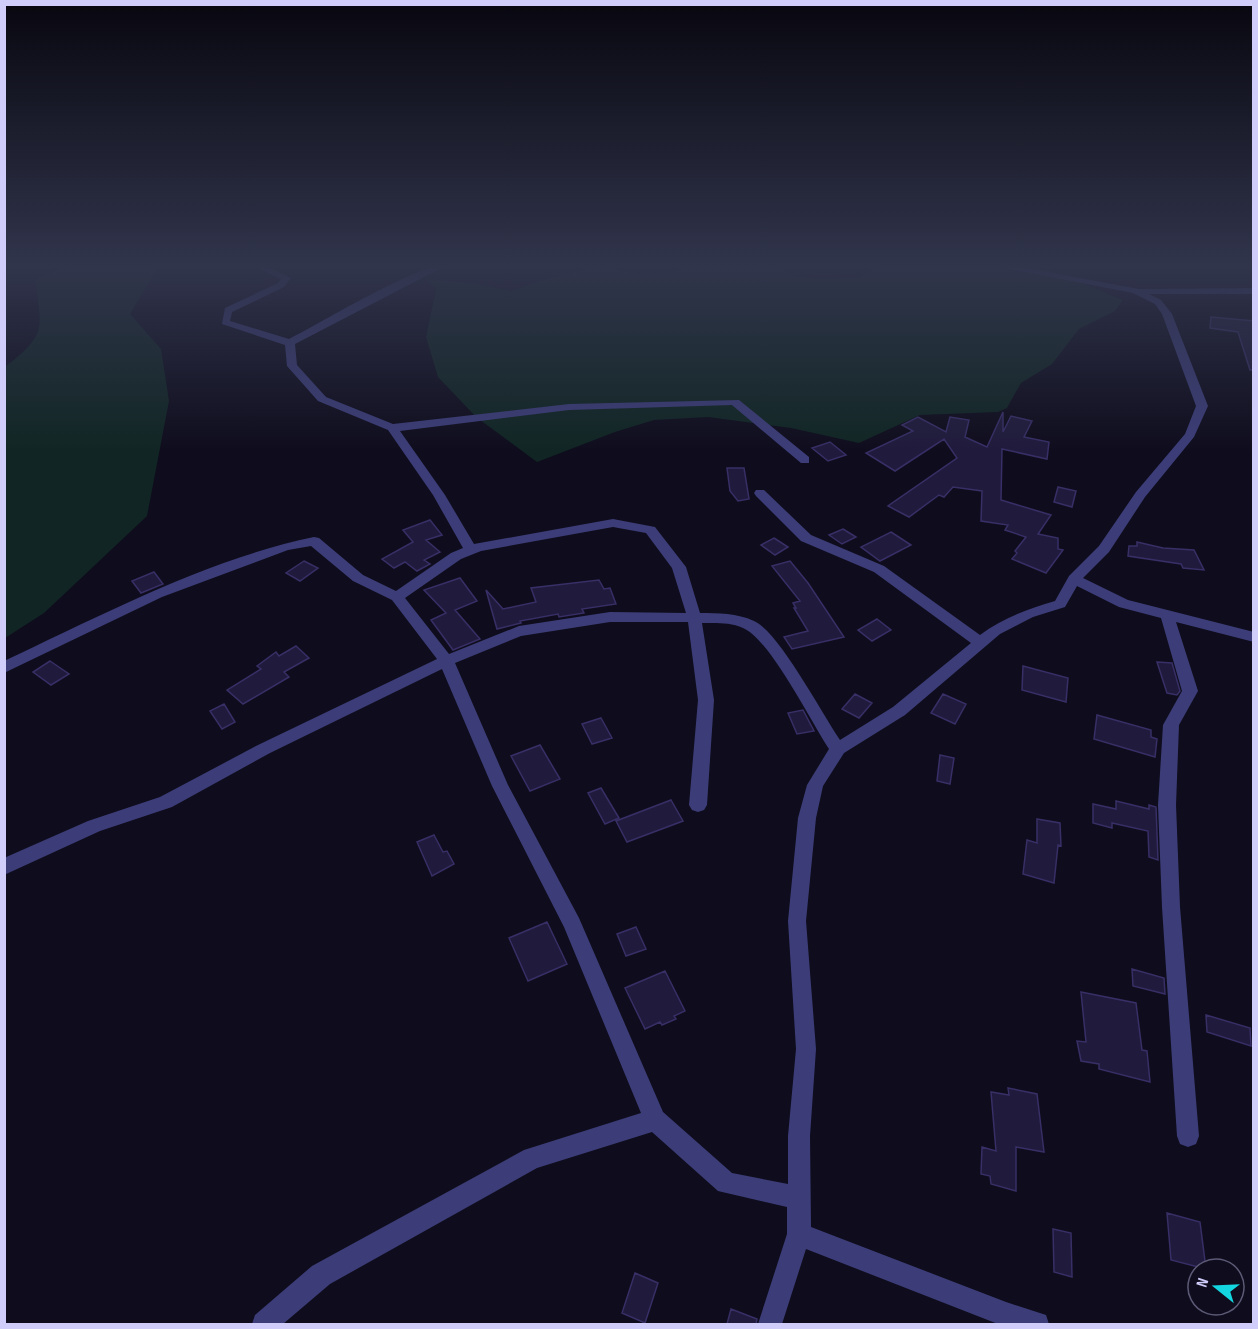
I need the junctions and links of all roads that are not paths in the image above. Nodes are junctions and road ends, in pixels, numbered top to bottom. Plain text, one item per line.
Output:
1 (237, 326) edge
2 (322, 326) edge
3 (1172, 326) edge
4 (290, 343) junction
5 (392, 428) junction
6 (805, 460) dead end
7 (760, 493) dead end
8 (471, 550) junction
9 (1074, 579) junction
10 (397, 597) junction
11 (1167, 615) junction
12 (694, 617) junction
13 (1254, 637) edge
14 (981, 643) junction
15 (446, 661) junction
16 (4, 668) edge
17 (838, 749) junction
18 (698, 805) dead end
19 (4, 867) edge
20 (655, 1120) junction
21 (1188, 1136) dead end
22 (799, 1198) junction
23 (799, 1234) junction
24 (264, 1324) edge
25 (771, 1324) edge
26 (1037, 1324) edge

1 - 4 street
2 - 4 street
3 - 9 street
4 - 5 street
5 - 6 street
5 - 8 street
7 - 14 street
8 - 10 street
8 - 12 street
9 - 11 street
9 - 14 street
10 - 15 street
10 - 16 street
11 - 13 street
11 - 21 street
12 - 15 street
12 - 17 street
12 - 18 street
14 - 17 street
15 - 19 street
15 - 20 street
17 - 22 street
20 - 22 street
20 - 24 street
22 - 23 street
23 - 25 street
23 - 26 street

